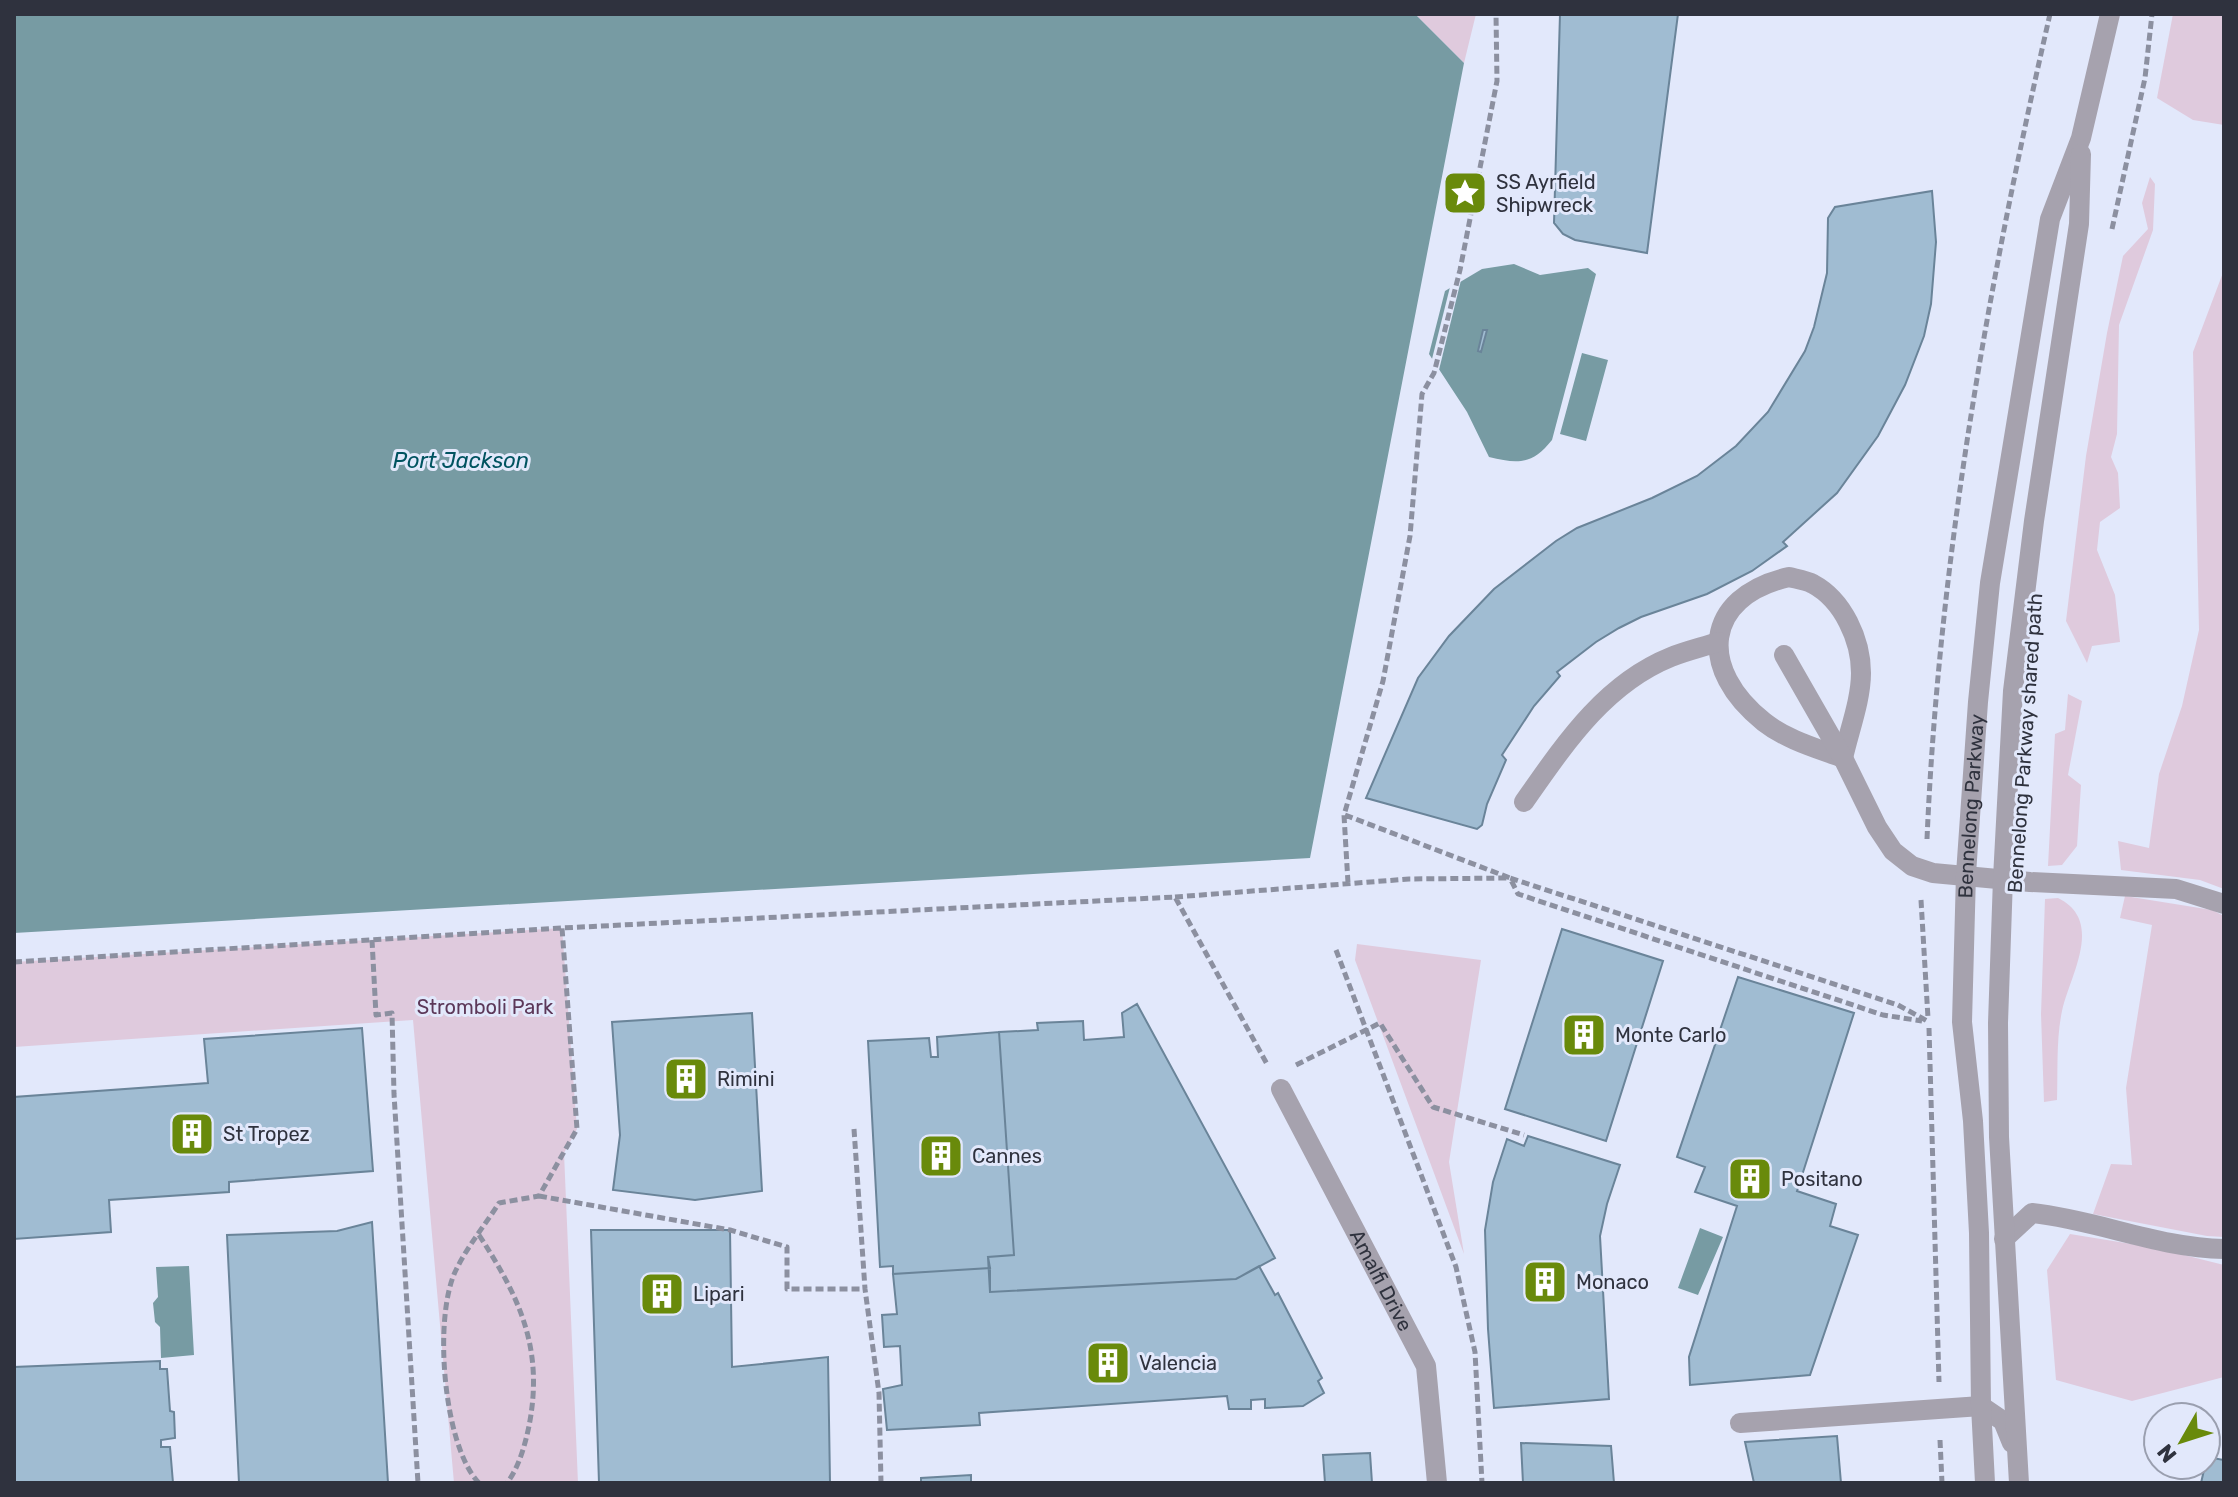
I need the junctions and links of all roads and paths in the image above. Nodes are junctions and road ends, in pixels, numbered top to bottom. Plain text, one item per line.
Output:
1 (1496, 14) edge
2 (2110, 14) edge
3 (2152, 14) edge
4 (2081, 138) junction
5 (2111, 232) dead end
6 (1718, 642) junction
7 (1784, 655) dead end
8 (1843, 758) junction
9 (1524, 802) dead end
10 (1344, 815) junction
11 (1966, 874) junction
12 (1510, 878) junction
13 (2003, 878) junction
14 (1348, 883) junction
15 (1175, 897) junction
16 (2224, 904) edge
17 (562, 928) junction
18 (372, 940) junction
19 (1336, 950) dead end
20 (14, 962) edge
21 (1368, 1028) junction
22 (1319, 1054) dead end
23 (1281, 1089) joint
24 (854, 1129) dead end
25 (1524, 1135) dead end
26 (539, 1196) junction
27 (479, 1235) junction
28 (2004, 1239) junction
29 (2224, 1249) edge
30 (865, 1289) junction
31 (1981, 1406) junction
32 (1740, 1423) dead end
33 (2017, 1455) junction
34 (418, 1483) edge
35 (479, 1483) edge
36 (507, 1483) edge
37 (881, 1483) edge
38 (1437, 1483) edge
39 (1482, 1483) edge
40 (1985, 1483) edge
41 (2019, 1483) edge

1 - 10 path
2 - 4 street, Bennelong Parkway
3 - 5 path
4 - 11 street, Bennelong Parkway
4 - 13 street, Bennelong Parkway
6 - 8 street
6 - 8 street
6 - 9 street
7 - 8 street
8 - 11 street
10 - 12 path
10 - 14 path
11 - 13 street
11 - 31 street, Bennelong Parkway
12 - 12 path
12 - 14 path
13 - 16 street
13 - 28 street, Bennelong Parkway
14 - 15 path
15 - 17 path
15 - 23 path
17 - 18 path
17 - 26 path
18 - 20 path
18 - 34 path
19 - 21 path
21 - 22 path
21 - 25 path
21 - 39 path
23 - 38 street, Amalfi Drive
24 - 30 path
26 - 27 path
26 - 30 path
27 - 35 path
27 - 36 path
28 - 29 street
28 - 33 street, Bennelong Parkway
30 - 37 path
31 - 32 street
31 - 33 street
31 - 40 street, Bennelong Parkway
33 - 41 street, Bennelong Parkway

